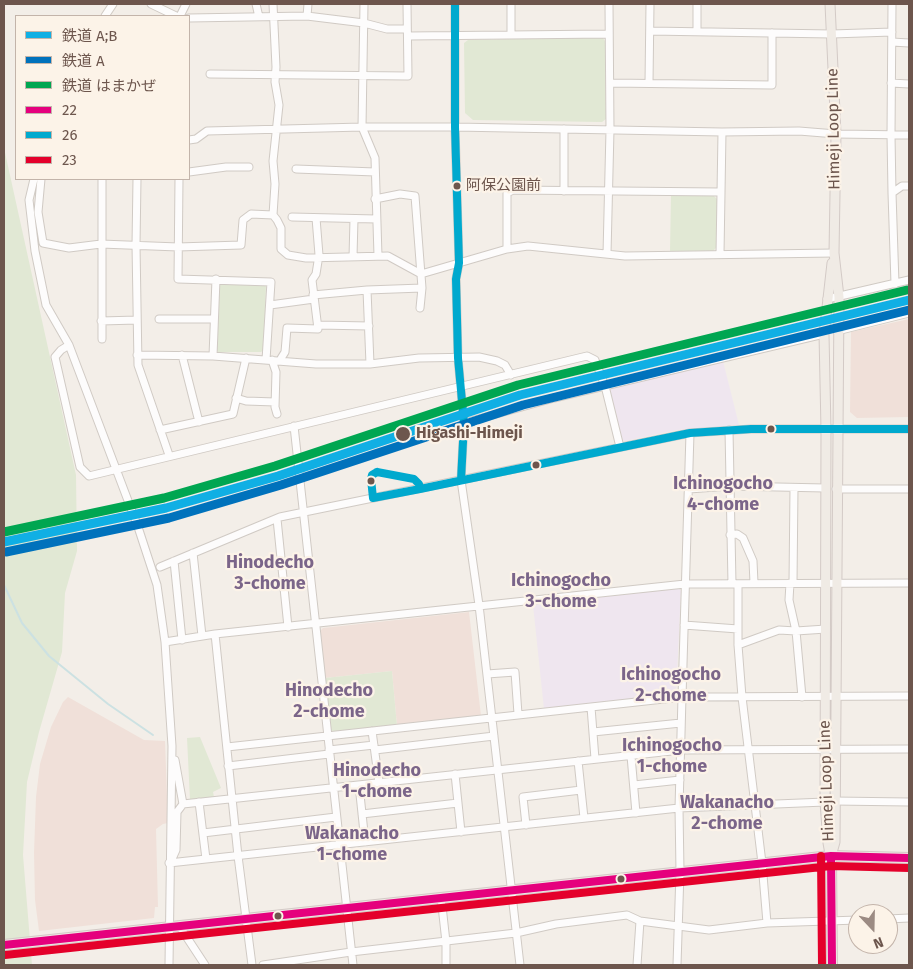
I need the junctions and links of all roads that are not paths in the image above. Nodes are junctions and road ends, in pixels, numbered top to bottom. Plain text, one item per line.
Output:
1 (113, 4) edge
2 (152, 4) edge
3 (256, 4) edge
4 (273, 4) edge
5 (308, 4) edge
6 (364, 4) edge
7 (407, 4) edge
8 (455, 4) edge
9 (511, 4) edge
10 (609, 4) edge
11 (650, 4) edge
12 (697, 4) edge
13 (830, 4) edge
14 (892, 4) edge
15 (106, 15) edge
16 (174, 15) edge
17 (259, 16) junction
18 (274, 16) junction
19 (307, 16) junction
20 (190, 18) edge
21 (364, 24) junction
22 (650, 31) junction
23 (697, 31) junction
24 (892, 32) junction
25 (408, 33) junction
26 (772, 33) junction
27 (455, 34) junction
28 (511, 34) junction
29 (609, 34) junction
30 (832, 34) junction
31 (892, 42) junction
32 (909, 43) edge
33 (210, 74) dead end
34 (276, 75) junction
35 (364, 76) junction
36 (610, 83) junction
37 (649, 83) junction
38 (891, 83) junction
39 (909, 84) edge
40 (362, 127) junction
41 (455, 127) junction
42 (275, 129) junction
43 (564, 129) junction
44 (610, 130) junction
45 (722, 132) junction
46 (836, 134) junction
47 (890, 135) junction
48 (909, 135) edge
49 (190, 140) edge
50 (249, 167) dead end
51 (296, 169) dead end
52 (190, 172) edge
53 (374, 172) junction
54 (34, 180) edge
55 (40, 180) edge
56 (102, 180) edge
57 (138, 180) edge
58 (179, 180) edge
59 (909, 186) edge
60 (564, 191) junction
61 (610, 191) junction
62 (720, 192) junction
63 (892, 193) junction
64 (375, 199) junction
65 (273, 215) junction
66 (292, 217) dead end
67 (316, 218) junction
68 (354, 219) junction
69 (376, 219) junction
70 (101, 244) junction
71 (136, 245) junction
72 (178, 247) junction
73 (507, 250) junction
74 (834, 253) junction
75 (607, 254) junction
76 (720, 254) junction
77 (378, 256) junction
78 (318, 257) junction
79 (353, 257) junction
80 (459, 263) junction
81 (421, 274) junction
82 (216, 279) junction
83 (909, 280) edge
84 (895, 284) junction
85 (422, 288) junction
86 (367, 290) junction
87 (314, 297) junction
88 (839, 297) junction
89 (827, 299) junction
90 (270, 305) junction
91 (420, 308) dead end
92 (909, 313) edge
93 (159, 319) dead end
94 (214, 319) junction
95 (137, 320) junction
96 (102, 321) junction
97 (318, 325) junction
98 (369, 326) junction
99 (837, 331) junction
100 (824, 334) junction
101 (102, 339) dead end
102 (69, 345) junction
103 (137, 355) junction
104 (182, 355) junction
105 (213, 356) junction
106 (246, 358) junction
107 (458, 358) junction
108 (273, 360) junction
109 (370, 364) junction
110 (511, 375) junction
111 (605, 386) junction
112 (460, 387) junction
113 (236, 398) junction
114 (275, 402) junction
115 (277, 414) dead end
116 (198, 422) junction
117 (464, 422) junction
118 (294, 426) junction
119 (909, 429) edge
120 (160, 430) junction
121 (729, 430) junction
122 (826, 430) junction
123 (838, 430) junction
124 (690, 433) junction
125 (620, 447) junction
126 (168, 456) junction
127 (116, 469) junction
128 (461, 480) junction
129 (730, 486) junction
130 (794, 488) junction
131 (825, 488) junction
132 (689, 489) junction
133 (836, 489) junction
134 (909, 489) edge
135 (303, 512) junction
136 (277, 518) junction
137 (730, 535) junction
138 (193, 553) junction
139 (174, 561) junction
140 (160, 567) dead end
141 (826, 582) junction
142 (754, 583) junction
143 (791, 583) junction
144 (836, 583) junction
145 (909, 583) edge
146 (685, 584) junction
147 (735, 584) junction
148 (480, 605) junction
149 (315, 624) junction
150 (684, 625) junction
151 (288, 626) junction
152 (738, 629) junction
153 (826, 629) junction
154 (796, 631) junction
155 (214, 634) junction
156 (202, 636) junction
157 (182, 640) junction
158 (165, 642) junction
159 (738, 644) junction
160 (487, 674) junction
161 (909, 696) edge
162 (682, 697) junction
163 (742, 697) junction
164 (802, 697) junction
165 (830, 697) junction
166 (591, 706) junction
167 (518, 714) junction
168 (492, 717) junction
169 (682, 723) junction
170 (372, 731) junction
171 (593, 732) junction
172 (327, 735) junction
173 (494, 736) junction
174 (172, 746) junction
175 (227, 747) junction
176 (375, 747) junction
177 (830, 749) junction
178 (909, 749) edge
179 (681, 750) junction
180 (749, 750) junction
181 (329, 752) junction
182 (631, 756) junction
183 (595, 760) junction
184 (578, 761) junction
185 (228, 766) junction
186 (498, 770) junction
187 (455, 774) junction
188 (680, 780) junction
189 (379, 782) junction
190 (359, 785) junction
191 (634, 785) junction
192 (333, 788) junction
193 (581, 790) junction
194 (232, 799) junction
195 (199, 802) junction
196 (829, 802) junction
197 (909, 802) edge
198 (458, 803) junction
199 (183, 804) junction
200 (755, 805) junction
201 (679, 808) junction
202 (636, 813) junction
203 (362, 814) junction
204 (336, 817) junction
205 (584, 818) junction
206 (526, 825) junction
207 (504, 827) junction
208 (236, 829) junction
209 (203, 832) junction
210 (461, 832) junction
211 (365, 842) junction
212 (339, 845) junction
213 (238, 856) junction
214 (831, 856) junction
215 (909, 858) edge
216 (206, 859) junction
217 (169, 863) junction
218 (762, 863) junction
219 (680, 872) junction
220 (511, 890) junction
221 (442, 897) junction
222 (347, 908) junction
223 (246, 918) junction
224 (848, 920) edge
225 (640, 921) junction
226 (831, 921) junction
227 (767, 923) junction
228 (679, 925) junction
229 (180, 927) junction
230 (169, 928) junction
231 (516, 934) junction
232 (446, 942) junction
233 (4, 945) edge
234 (352, 952) junction
235 (286, 964) edge
236 (169, 965) edge
237 (205, 965) edge
238 (252, 965) edge
239 (264, 965) edge
240 (353, 965) edge
241 (446, 965) edge
242 (520, 965) edge
243 (637, 965) edge
244 (678, 965) edge
245 (832, 965) edge

1 - 15 street
2 - 16 street
3 - 17 street
4 - 18 street
5 - 19 street
6 - 21 street
7 - 25 street
8 - 27 street
9 - 28 street
10 - 29 street
11 - 22 street
12 - 23 street
13 - 30 main road, Himeji Loop Line
14 - 24 street
17 - 18 street
17 - 20 street
18 - 19 street
18 - 34 street
19 - 21 street
21 - 25 street
21 - 35 street
22 - 23 street
22 - 37 street
23 - 26 street
24 - 30 street
24 - 31 street
25 - 27 street
25 - 35 street
26 - 30 street
26 - 37 street
27 - 28 street
27 - 41 street
28 - 29 street
29 - 36 street
30 - 46 main road, Himeji Loop Line
31 - 32 street
31 - 38 street
33 - 34 street
34 - 35 street
34 - 42 street
35 - 40 street
36 - 37 street
36 - 44 street
38 - 39 street
38 - 47 street
40 - 41 street
40 - 42 street
40 - 53 street
41 - 43 street
41 - 80 street
42 - 49 street
42 - 65 street
43 - 44 street
43 - 60 street
44 - 45 street
44 - 61 street
45 - 46 street
45 - 62 street
46 - 47 street
46 - 74 main road, Himeji Loop Line
47 - 48 street
47 - 63 street
50 - 52 street
51 - 53 street
53 - 64 street
54 - 102 street
55 - 70 street
56 - 70 street
57 - 71 street
58 - 72 street
59 - 63 street
60 - 61 street
60 - 73 street
61 - 62 street
61 - 75 street
62 - 76 street
63 - 84 street
64 - 69 street
64 - 81 street
65 - 72 street
65 - 78 street
66 - 67 street
67 - 68 street
67 - 78 street
68 - 69 street
68 - 79 street
69 - 77 street
70 - 71 street
70 - 96 street
71 - 72 street
71 - 95 street
72 - 82 street
73 - 75 street
73 - 80 street
74 - 76 street
74 - 88 main road, Himeji Loop Line
74 - 89 main road, Himeji Loop Line
75 - 76 street
77 - 79 street
77 - 81 street
78 - 79 street
78 - 87 street
80 - 81 street
80 - 107 street
81 - 85 street
82 - 90 street
82 - 94 street
83 - 84 street
84 - 88 street
85 - 86 street
85 - 91 street
86 - 87 street
86 - 98 street
87 - 90 street
87 - 97 street
88 - 89 street
88 - 99 main road, Himeji Loop Line
89 - 100 main road, Himeji Loop Line
90 - 108 street
92 - 99 street
93 - 94 street
94 - 105 street
95 - 96 street
95 - 103 street
96 - 101 street
97 - 98 street
97 - 108 street
98 - 109 street
99 - 123 main road, Himeji Loop Line
100 - 111 street
100 - 122 main road, Himeji Loop Line
102 - 127 street
102 - 127 street
103 - 104 street
103 - 120 street
104 - 105 street
104 - 116 street
105 - 106 street
106 - 108 street
106 - 113 street
107 - 109 street
107 - 110 street
107 - 112 street
108 - 109 street
108 - 114 street
110 - 111 street
110 - 112 street
111 - 117 street
111 - 125 street
112 - 117 street
112 - 118 street
113 - 114 street
113 - 116 street
114 - 115 street
116 - 120 street
117 - 128 street
118 - 126 street
118 - 135 street
119 - 123 street
120 - 126 street
121 - 122 street
121 - 124 street
121 - 129 street
122 - 123 street
122 - 131 main road, Himeji Loop Line
123 - 133 main road, Himeji Loop Line
124 - 125 street
124 - 132 street
125 - 128 street
126 - 127 street
127 - 158 street
128 - 135 street
128 - 148 street
129 - 130 street
129 - 132 street
129 - 137 street
130 - 131 street
130 - 143 street
131 - 141 main road, Himeji Loop Line
132 - 146 street
133 - 134 street
133 - 144 main road, Himeji Loop Line
135 - 136 street
135 - 149 street
136 - 138 street
136 - 151 street
137 - 142 street
137 - 147 street
138 - 139 street
138 - 156 street
139 - 140 street
139 - 157 street
141 - 143 street
141 - 144 street
141 - 153 main road, Himeji Loop Line
142 - 143 street
142 - 147 street
143 - 154 street
144 - 145 street
144 - 165 main road, Himeji Loop Line
146 - 147 street
146 - 148 street
146 - 150 street
147 - 152 street
148 - 149 street
148 - 160 street
149 - 151 street
149 - 172 street
150 - 152 street
150 - 162 street
151 - 155 street
152 - 159 street
153 - 154 street
153 - 165 main road, Himeji Loop Line
154 - 159 street
154 - 164 street
155 - 156 street
155 - 175 street
156 - 157 street
157 - 158 street
158 - 174 street
159 - 163 street
160 - 167 street
160 - 168 street
161 - 165 street
162 - 163 street
162 - 166 street
162 - 169 street
163 - 164 street
163 - 180 street
164 - 165 street
165 - 177 main road, Himeji Loop Line
166 - 167 street
166 - 171 street
167 - 168 street
168 - 170 street
168 - 173 street
169 - 171 street
169 - 179 street
170 - 172 street
170 - 176 street
171 - 183 street
172 - 175 street
172 - 181 street
173 - 176 street
173 - 186 street
174 - 199 street
174 - 217 street
175 - 185 street
176 - 181 street
176 - 189 street
177 - 178 street
177 - 180 street
177 - 196 main road, Himeji Loop Line
179 - 180 street
179 - 182 street
179 - 188 street
180 - 200 street
181 - 185 street
181 - 192 street
182 - 183 street
182 - 191 street
183 - 184 street
184 - 186 street
184 - 193 street
185 - 194 street
186 - 187 street
186 - 207 street
187 - 189 street
187 - 198 street
188 - 191 street
188 - 201 street
189 - 190 street
190 - 192 street
190 - 203 street
191 - 202 street
192 - 194 street
192 - 204 street
193 - 205 street
193 - 206 street
194 - 195 street
194 - 208 street
195 - 199 street
195 - 209 street
196 - 197 street
196 - 200 street
196 - 214 main road, Himeji Loop Line
198 - 203 street
198 - 210 street
199 - 217 street
200 - 201 street
200 - 218 street
201 - 202 street
201 - 219 street
202 - 205 street
203 - 211 street
204 - 208 street
204 - 212 street
205 - 206 street
206 - 207 street
207 - 210 street
207 - 220 street
208 - 209 street
208 - 213 street
209 - 216 street
210 - 211 street
211 - 212 street
212 - 213 street
212 - 222 street
213 - 216 street
213 - 223 street
214 - 215 highway
214 - 218 highway
214 - 226 highway
216 - 217 street
217 - 230 street
218 - 219 highway
218 - 227 street
219 - 220 highway
219 - 228 street
220 - 221 highway
220 - 231 street
221 - 222 highway
221 - 232 street
222 - 223 highway
222 - 234 street
223 - 229 highway
223 - 238 street
224 - 226 street
225 - 228 street
225 - 231 street
225 - 243 street
226 - 227 street
226 - 245 highway
227 - 228 street
228 - 244 street
229 - 230 highway
229 - 237 street
230 - 233 highway
230 - 236 street
231 - 232 street
231 - 242 street
232 - 234 street
232 - 241 street
234 - 235 street
234 - 240 street
235 - 239 street

